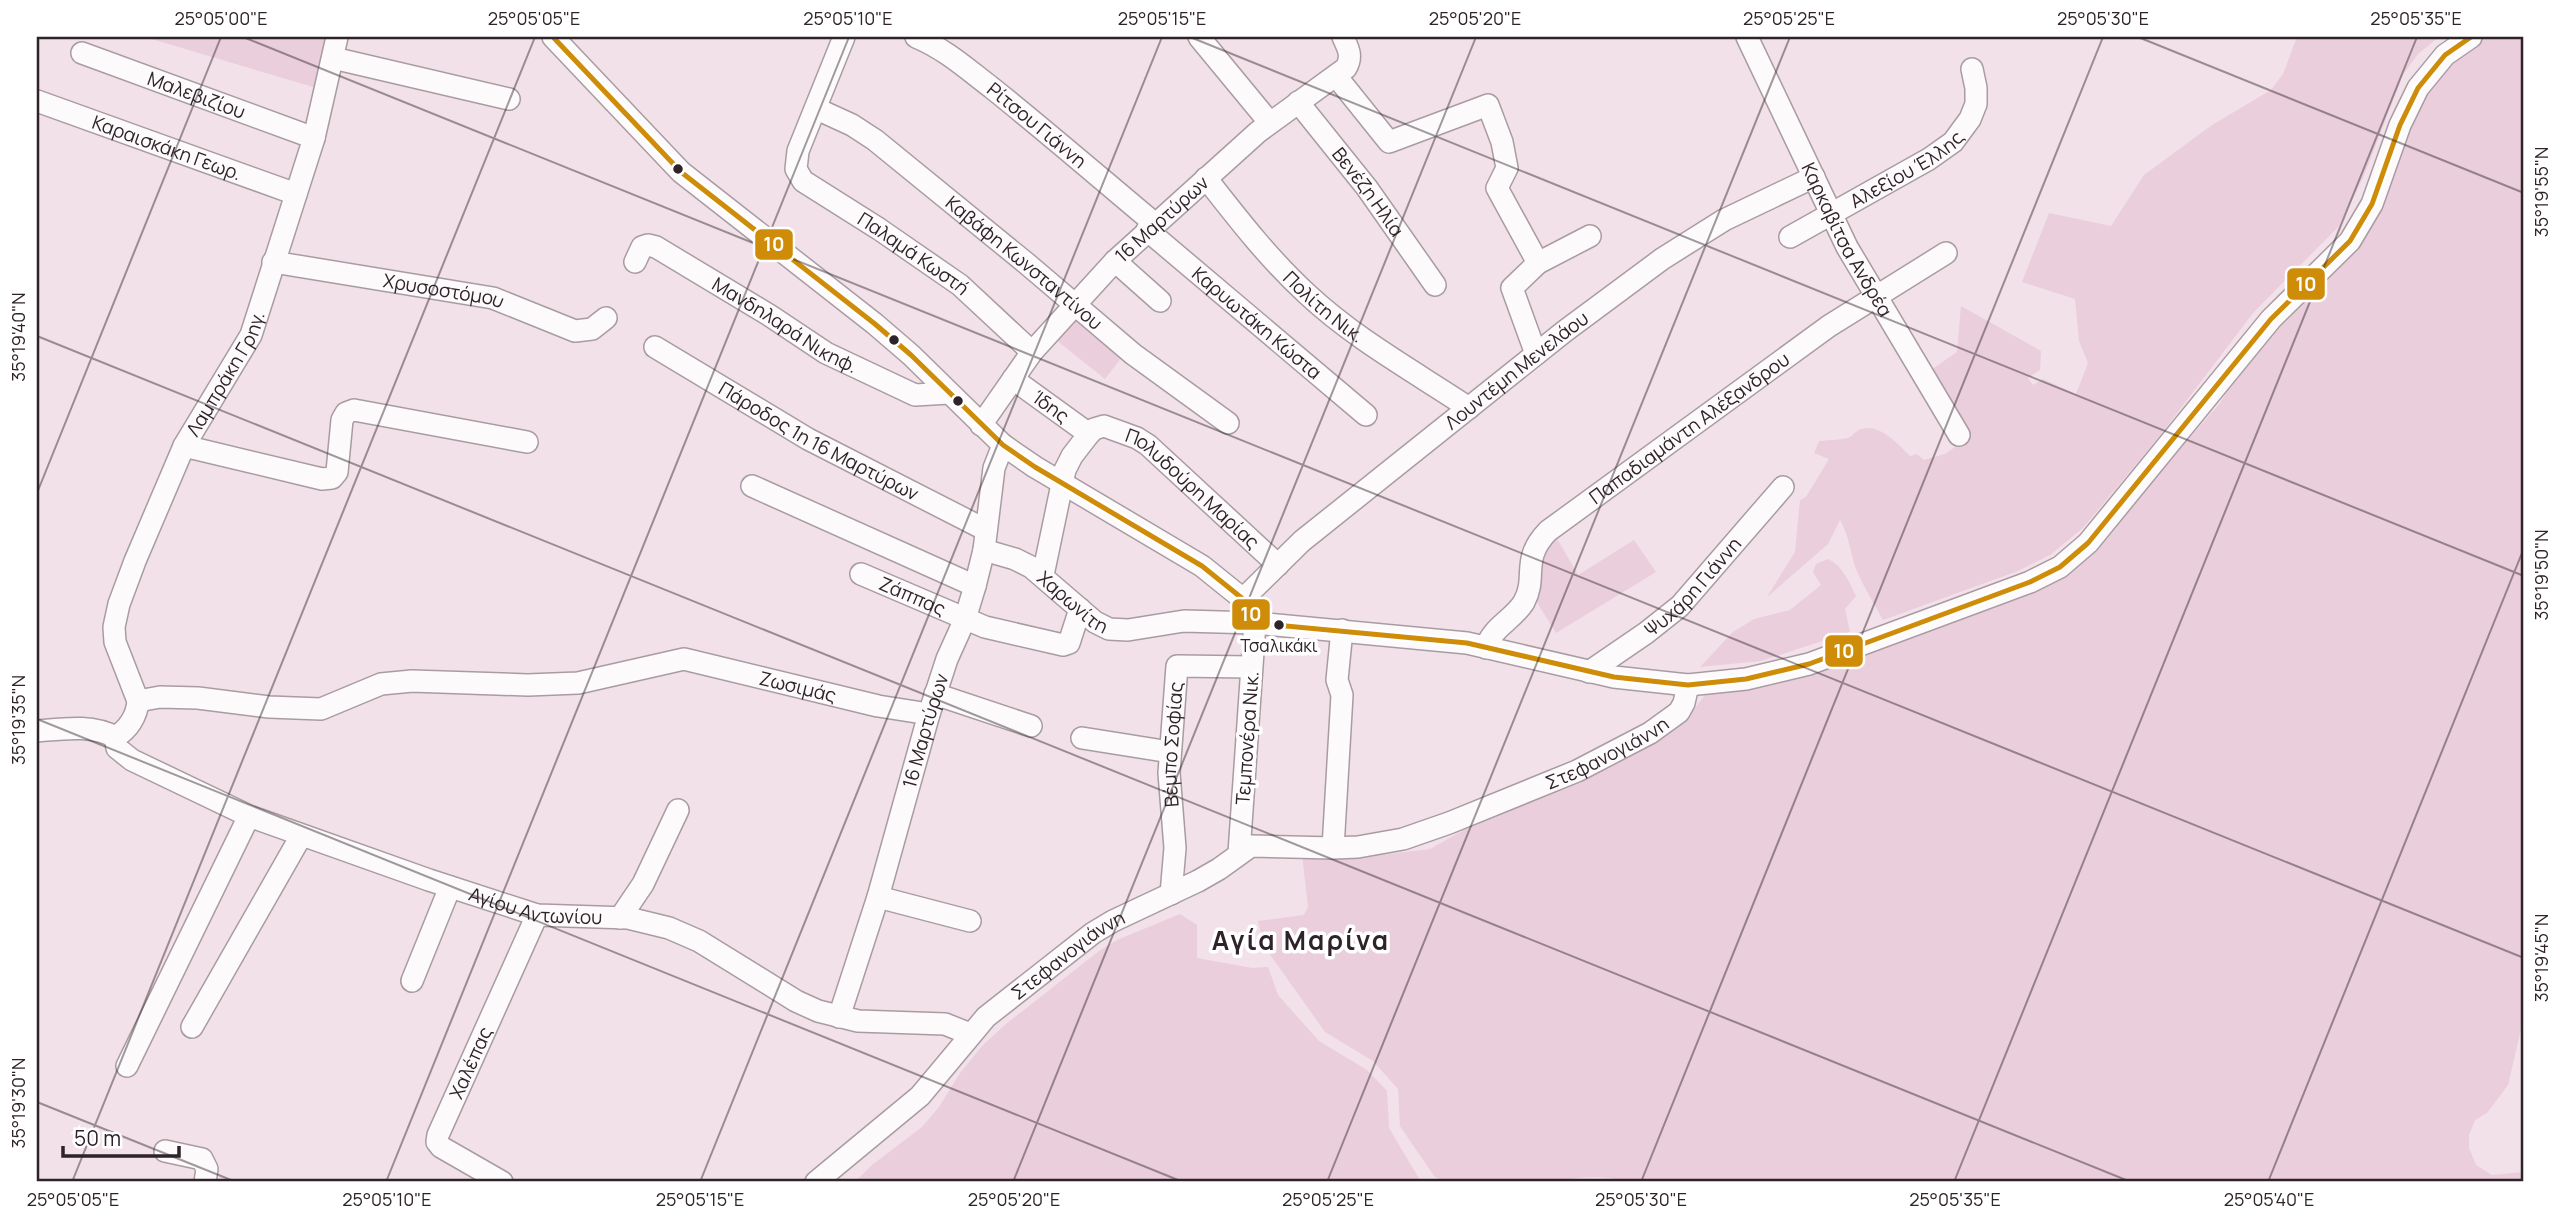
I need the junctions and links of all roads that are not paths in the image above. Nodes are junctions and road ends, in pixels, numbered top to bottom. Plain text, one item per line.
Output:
1 (337, 37) edge
2 (553, 37) edge
3 (844, 37) edge
4 (916, 37) edge
5 (1199, 37) edge
6 (1342, 37) edge
7 (1747, 37) edge
8 (2470, 37) edge
9 (82, 53) dead end
10 (332, 58) junction
11 (1972, 69) dead end
12 (1336, 76) junction
13 (509, 99) dead end
14 (37, 101) edge
15 (1298, 102) junction
16 (817, 109) junction
17 (1270, 122) junction
18 (314, 138) junction
19 (1814, 177) junction
20 (1206, 178) junction
21 (296, 194) junction
22 (1831, 215) junction
23 (1151, 227) junction
24 (1590, 236) dead end
25 (1790, 237) dead end
26 (1946, 253) dead end
27 (1115, 261) junction
28 (273, 262) junction
29 (635, 262) dead end
30 (1538, 264) junction
31 (1435, 285) dead end
32 (1875, 297) junction
33 (1160, 301) dead end
34 (1075, 304) junction
35 (606, 318) dead end
36 (655, 347) dead end
37 (1032, 352) junction
38 (1536, 354) junction
39 (1013, 379) junction
40 (949, 393) junction
41 (1469, 408) junction
42 (1366, 415) dead end
43 (1228, 423) dead end
44 (981, 425) junction
45 (1094, 430) junction
46 (1959, 435) dead end
47 (527, 442) dead end
48 (1003, 445) junction
49 (184, 446) junction
50 (1061, 482) junction
51 (752, 485) dead end
52 (1783, 487) dead end
53 (985, 540) junction
54 (1278, 565) junction
55 (861, 574) dead end
56 (1043, 575) junction
57 (975, 586) junction
58 (1243, 599) junction
59 (1080, 609) junction
60 (965, 619) junction
61 (1255, 623) junction
62 (1342, 630) junction
63 (1486, 648) junction
64 (1251, 667) junction
65 (1589, 672) junction
66 (1688, 685) junction
67 (138, 701) junction
68 (932, 704) junction
69 (1031, 726) dead end
70 (38, 736) edge
71 (115, 737) junction
72 (1082, 738) dead end
73 (1170, 752) junction
74 (678, 810) dead end
75 (249, 816) junction
76 (301, 836) junction
77 (1333, 848) junction
78 (1239, 853) junction
79 (450, 887) junction
80 (1171, 894) junction
81 (878, 897) junction
82 (537, 915) junction
83 (620, 918) junction
84 (970, 921) dead end
85 (412, 981) dead end
86 (839, 1017) junction
87 (192, 1027) dead end
88 (970, 1034) junction
89 (127, 1066) dead end
90 (165, 1151) dead end
91 (205, 1182) edge
92 (502, 1182) edge
93 (816, 1182) edge

1 - 10 street, Λαμπράκη Γρηγ.
2 - 40 street
3 - 16 street
4 - 23 street, Ρίτσου Γιάννη
5 - 17 street
6 - 12 street
7 - 19 street, Καρκαβίτσα Ανδρέα
8 - 66 street
9 - 18 street, Μαλεβιζίου
10 - 13 street
10 - 18 street, Λαμπράκη Γρηγ.
11 - 22 street, Αλεξίου Έλλης
12 - 15 street, 16 Μαρτύρων
12 - 30 street
14 - 21 street, Καραισκάκη Γεωρ.
15 - 17 street, 16 Μαρτύρων
15 - 31 street, Βενέζη Ηλία
16 - 34 street, Καβάφη Κωνσταντίνου
16 - 37 street, Παλαμά Κωστή
17 - 20 street, 16 Μαρτύρων
18 - 21 street, Λαμπράκη Γρηγ.
19 - 22 street, Καρκαβίτσα Ανδρέα
19 - 38 street, Λουντέμη Μενελάου
20 - 23 street, 16 Μαρτύρων
20 - 41 street, Πολίτη Νικ.
21 - 28 street, Λαμπράκη Γρηγ.
22 - 25 street, Αλεξίου Έλλης
22 - 32 street, Καρκαβίτσα Ανδρέα
23 - 27 street, 16 Μαρτύρων
23 - 42 street, Καρυωτάκη Κώστα
24 - 30 street
26 - 32 street, Παπαδιαμάντη Αλέξανδρου
27 - 33 street
27 - 34 street, 16 Μαρτύρων
28 - 35 street, Χρυσοστόμου
28 - 49 street, Λαμπράκη Γρηγ.
29 - 40 street, Μανδηλαρά Νικηφ.
30 - 38 street
32 - 46 street, Καρκαβίτσα Ανδρέα
32 - 63 street, Παπαδιαμάντη Αλέξανδρου
34 - 37 street, 16 Μαρτύρων
34 - 43 street, Καβάφη Κωνσταντίνου
36 - 53 street, Πάροδος 1η 16 Μαρτύρων
37 - 39 street, 16 Μαρτύρων
38 - 41 street, Λουντέμη Μενελάου
39 - 44 street, 16 Μαρτύρων
39 - 45 street, Ίδης
40 - 44 street
41 - 54 street, Λουντέμη Μενελάου
44 - 48 street
45 - 50 street
45 - 54 street, Πολυδούρη Μαρίας
47 - 49 street
48 - 50 street
48 - 53 street, 16 Μαρτύρων
49 - 67 street, Λαμπράκη Γρηγ.
50 - 56 street
50 - 58 street
51 - 57 street
52 - 65 street, Ψυχάρη Γιάννη
53 - 56 street, Χαρωνίτη
53 - 57 street, 16 Μαρτύρων
54 - 58 street, Λουντέμη Μενελάου
55 - 60 street, Ζάππας
56 - 59 street, Χαρωνίτη
57 - 60 street, 16 Μαρτύρων
58 - 61 street
59 - 60 street, Ζάππας
59 - 61 street, Χαρωνίτη
60 - 68 street, 16 Μαρτύρων
61 - 62 street, Χαρωνίτη
61 - 64 street, Τεμπονέρα Νικ.
62 - 63 street, Χαρωνίτη
62 - 77 street
63 - 65 street, Χαρωνίτη
64 - 73 street, Βέμπο Σοφίας
64 - 78 street, Τεμπονέρα Νικ.
65 - 66 street, Χαρωνίτη
66 - 77 street, Στεφανογιάννη
67 - 68 street, Ζωσιμάς
67 - 71 street
68 - 69 street, Ζωσιμάς
68 - 81 street, 16 Μαρτύρων
70 - 71 street
71 - 75 street, Αγίου Αντωνίου
72 - 73 street
73 - 80 street, Βέμπο Σοφίας
74 - 83 street
75 - 76 street, Αγίου Αντωνίου
75 - 89 street
76 - 79 street, Αγίου Αντωνίου
76 - 87 street
77 - 78 street, Στεφανογιάννη
78 - 80 street, Στεφανογιάννη
79 - 82 street, Αγίου Αντωνίου
79 - 85 street
80 - 88 street, Στεφανογιάννη
81 - 84 street
81 - 86 street, 16 Μαρτύρων
82 - 83 street, Αγίου Αντωνίου
82 - 92 street, Χαλέπας
83 - 86 street, Αγίου Αντωνίου
86 - 88 street, Αγίου Αντωνίου
88 - 93 street, Στεφανογιάννη
90 - 91 street

